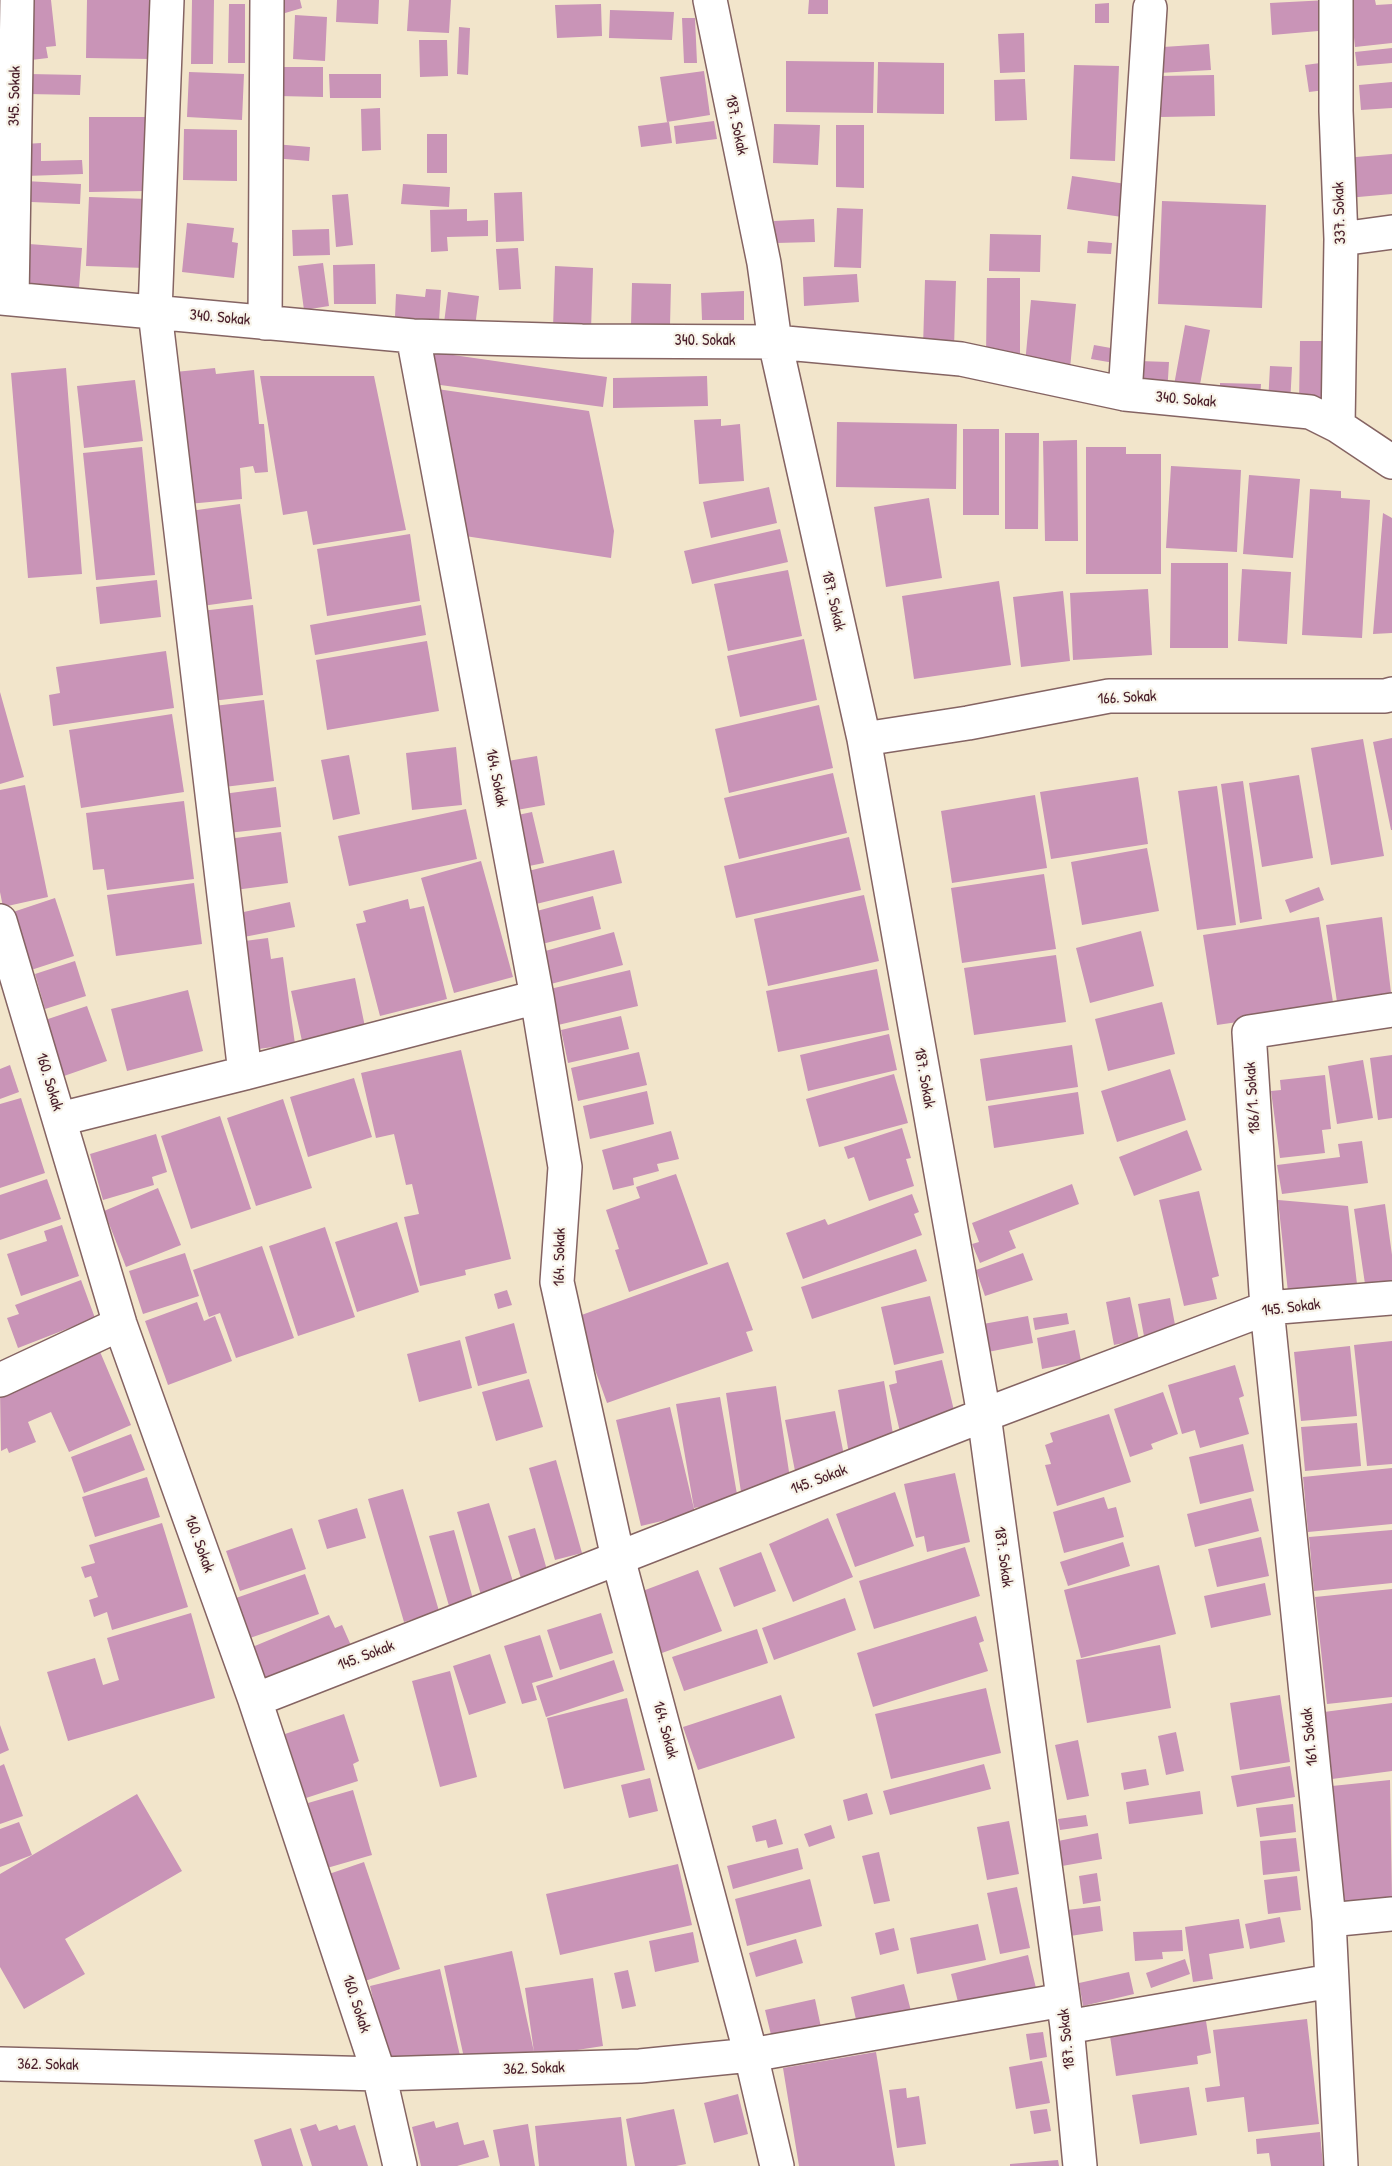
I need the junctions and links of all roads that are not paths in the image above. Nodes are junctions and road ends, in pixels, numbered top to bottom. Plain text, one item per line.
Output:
1 (17, 0) edge
2 (167, 0) edge
3 (267, 0) edge
4 (710, 0) edge
5 (1336, 0) edge
6 (1150, 8) dead end
7 (1392, 232) edge
8 (1341, 239) junction
9 (6, 299) edge
10 (155, 312) junction
11 (265, 322) junction
12 (413, 336) junction
13 (776, 342) junction
14 (1125, 394) junction
15 (1338, 426) junction
16 (1392, 462) edge
17 (1392, 694) edge
18 (864, 739) junction
19 (1, 926) edge
20 (537, 998) junction
21 (1392, 1010) edge
22 (245, 1073) junction
23 (60, 1119) junction
24 (1392, 1298) edge
25 (1267, 1308) junction
26 (120, 1324) junction
27 (0, 1380) edge
28 (984, 1415) junction
29 (618, 1558) junction
30 (255, 1700) junction
31 (1392, 1914) edge
32 (1329, 1920) junction
33 (1331, 1981) junction
34 (1065, 2013) junction
35 (752, 2055) junction
36 (0, 2064) edge
37 (380, 2074) junction
38 (400, 2166) edge
39 (777, 2166) edge
40 (1080, 2166) edge
41 (1341, 2166) edge

1 - 9 street, 345. Sokak
2 - 10 street
3 - 11 street
4 - 13 street, 187. Sokak
5 - 8 street, 337. Sokak
6 - 14 street
7 - 8 street
8 - 15 street, 337. Sokak
9 - 10 street, 340. Sokak
10 - 11 street, 340. Sokak
10 - 22 street
11 - 12 street, 340. Sokak
12 - 13 street, 340. Sokak
12 - 20 street, 164. Sokak
13 - 14 street, 340. Sokak
13 - 18 street, 187. Sokak
14 - 15 street, 340. Sokak
15 - 16 street, 340. Sokak
17 - 18 street, 166. Sokak
18 - 28 street, 187. Sokak
19 - 23 street, 160. Sokak
20 - 22 street
20 - 29 street, 164. Sokak
21 - 25 street, 186/1. Sokak
22 - 23 street
23 - 26 street, 160. Sokak
24 - 25 street, 145. Sokak
25 - 28 street, 145. Sokak
25 - 32 street, 161. Sokak
26 - 27 street
26 - 30 street, 160. Sokak
28 - 29 street, 145. Sokak
28 - 34 street, 187. Sokak
29 - 30 street, 145. Sokak
29 - 35 street, 164. Sokak
30 - 37 street, 160. Sokak
31 - 32 street
32 - 33 street, 161. Sokak
33 - 34 street, 362. Sokak
33 - 41 street, 161. Sokak
34 - 35 street, 362. Sokak
34 - 40 street, 187. Sokak
35 - 37 street, 362. Sokak
35 - 39 street, 164. Sokak
36 - 37 street, 362. Sokak
37 - 38 street, 160. Sokak

